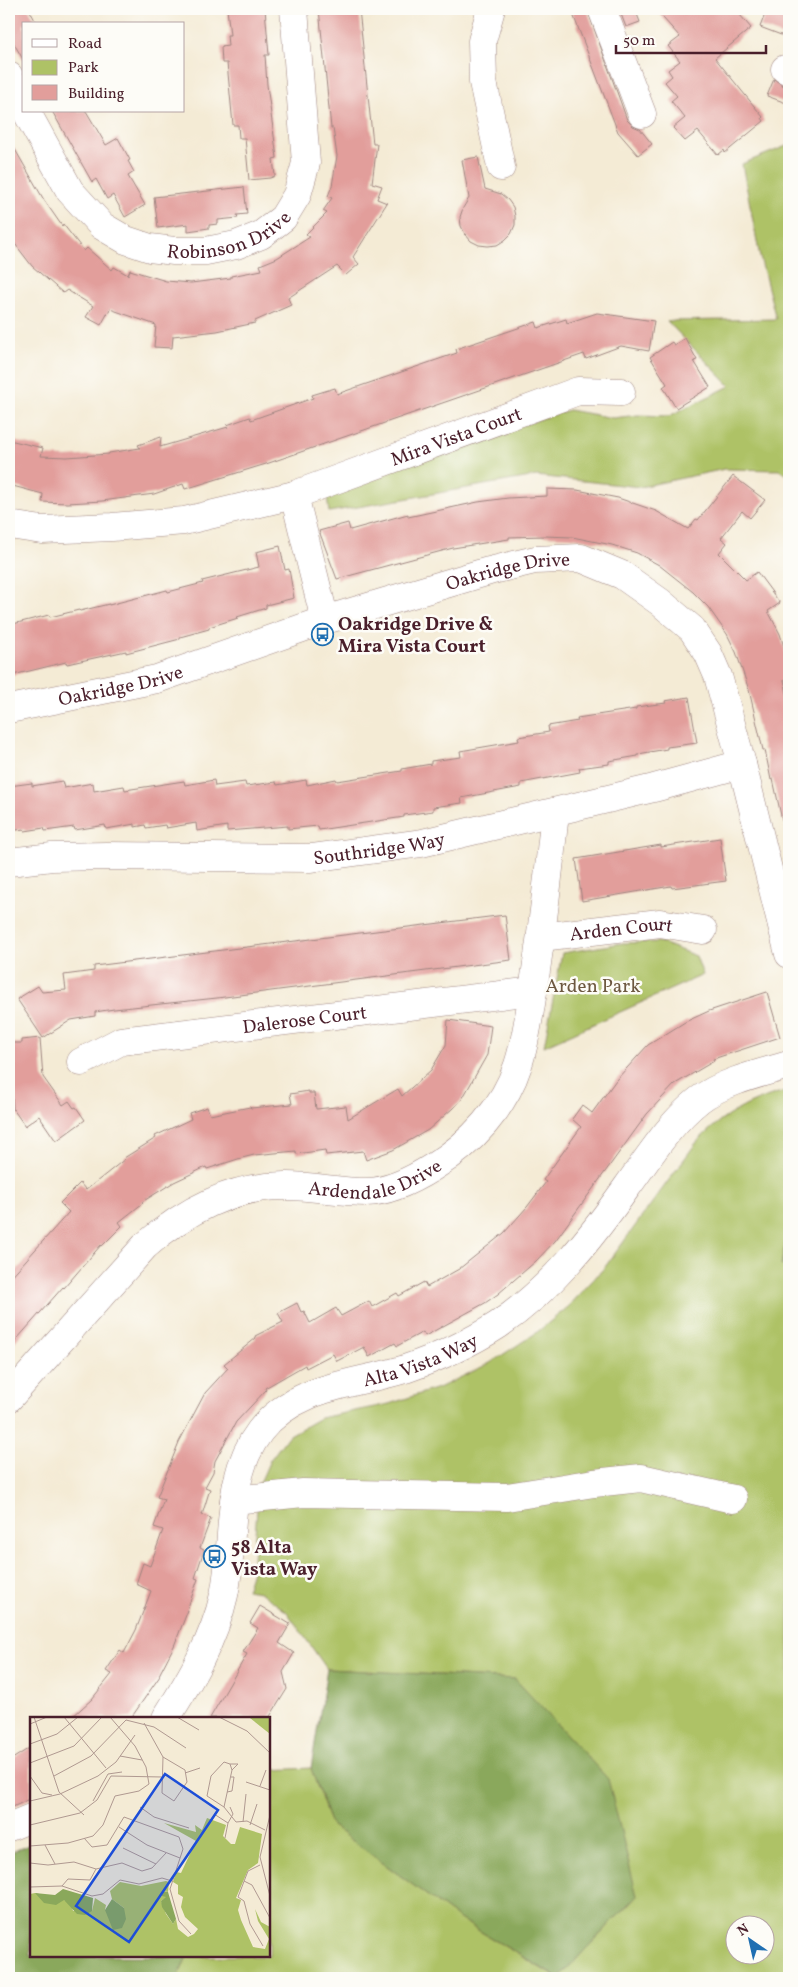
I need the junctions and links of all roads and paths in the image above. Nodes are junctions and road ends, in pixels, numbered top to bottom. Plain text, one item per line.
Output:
1 (294, 9) edge
2 (491, 9) edge
3 (602, 9) edge
4 (9, 76) edge
5 (22, 102) edge
6 (27, 112) edge
7 (642, 114) dead end
8 (501, 167) dead end
9 (621, 392) dead end
10 (294, 495) junction
11 (9, 525) edge
12 (325, 620) junction
13 (9, 709) edge
14 (742, 764) junction
15 (555, 812) junction
16 (9, 862) edge
17 (703, 930) dead end
18 (541, 937) junction
19 (789, 954) edge
20 (533, 991) junction
21 (81, 1062) dead end
22 (789, 1065) edge
23 (9, 1398) edge
24 (733, 1499) dead end
25 (234, 1500) junction
26 (167, 1717) edge
27 (30, 1818) edge
28 (9, 1826) edge

1 - 6 street, Robinson Drive
2 - 8 street
3 - 7 street
4 - 5 street
9 - 10 street, Mira Vista Court
10 - 11 street, Mira Vista Court
10 - 12 street
12 - 13 street, Oakridge Drive
12 - 14 street, Oakridge Drive
14 - 15 street, Southridge Way
14 - 19 street, Oakridge Drive
15 - 16 street, Southridge Way
15 - 18 street, Ardendale Drive
17 - 18 street, Arden Court
18 - 20 street, Ardendale Drive
20 - 21 street, Dalerose Court
20 - 23 street, Ardendale Drive
22 - 25 street, Alta Vista Way
24 - 25 street
25 - 26 street, Alta Vista Way
27 - 28 street

